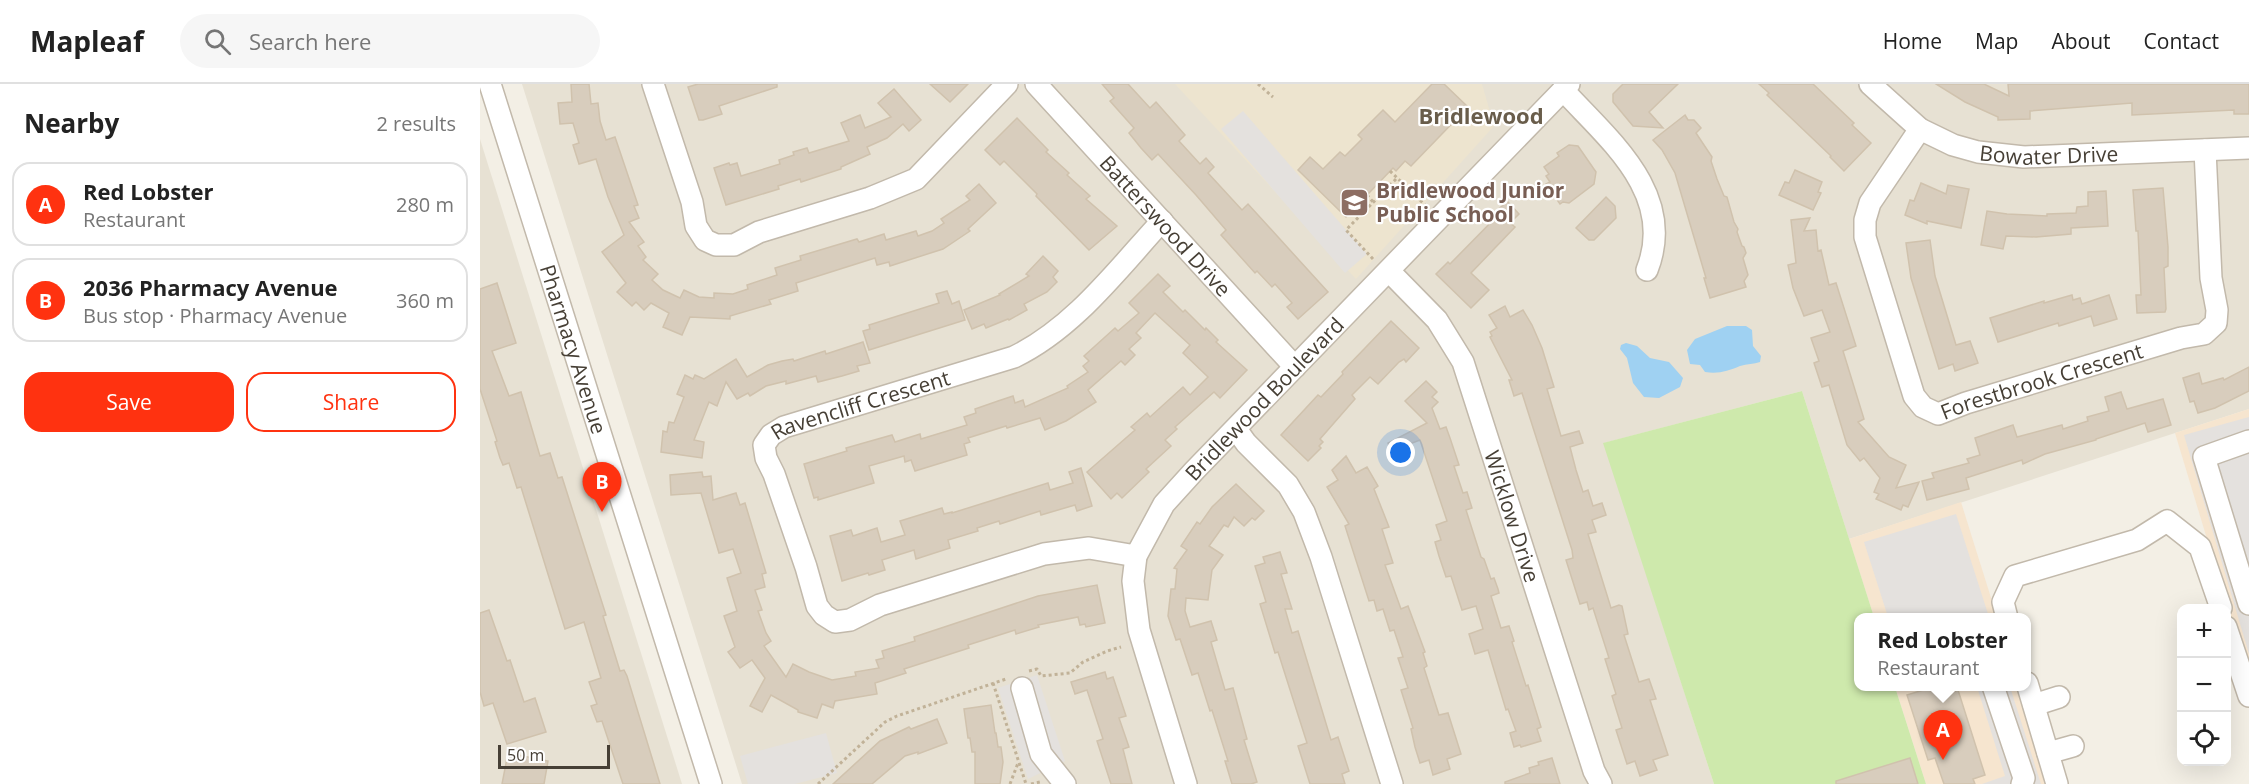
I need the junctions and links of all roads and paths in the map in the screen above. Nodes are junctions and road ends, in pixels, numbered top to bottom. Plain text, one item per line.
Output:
1 (490, 84) edge
2 (653, 84) edge
3 (1007, 84) edge
4 (1036, 84) edge
5 (1258, 84) edge
6 (1870, 84) edge
7 (1566, 87) edge
8 (1273, 97) dead end
9 (1920, 129) junction
10 (2249, 148) edge
11 (2205, 150) junction
12 (1390, 171) dead end
13 (1396, 178) junction
14 (1366, 195) dead end
15 (1373, 202) junction
16 (1425, 205) dead end
17 (1162, 221) junction
18 (1381, 265) junction
19 (1647, 270) dead end
20 (1295, 367) junction
21 (1236, 429) junction
22 (2249, 441) edge
23 (1136, 556) junction
24 (2219, 604) edge
25 (2249, 604) edge
26 (2006, 613) edge
27 (2231, 642) edge
28 (1121, 647) dead end
29 (1018, 680) junction
30 (993, 684) junction
31 (1994, 691) edge
32 (2030, 691) edge
33 (2060, 696) dead end
34 (2249, 696) edge
35 (2034, 705) junction
36 (2073, 746) dead end
37 (2048, 753) junction
38 (1018, 761) junction
39 (711, 784) edge
40 (818, 784) edge
41 (1010, 784) edge
42 (1026, 784) edge
43 (1065, 784) edge
44 (1186, 784) edge
45 (1392, 784) edge
46 (1601, 784) edge
47 (2022, 784) edge
48 (2057, 784) edge

1 - 39 street, Pharmacy Avenue
2 - 3 street
4 - 17 street, Batterswood Drive
5 - 8 path
6 - 9 street, Bowater Drive
7 - 18 street, Bridlewood Boulevard
7 - 19 street
9 - 11 street, Bowater Drive
9 - 11 street, Forestbrook Crescent
10 - 11 street, Bowater Drive
12 - 13 path
13 - 15 path
13 - 16 path
14 - 15 path
15 - 18 path
17 - 20 street, Batterswood Drive
17 - 23 street, Ravencliff Crescent
18 - 20 street, Bridlewood Boulevard
18 - 46 street, Wicklow Drive
20 - 21 street, Bridlewood Boulevard
21 - 23 street, Bridlewood Boulevard
21 - 45 street
22 - 25 street
23 - 44 street, Bridlewood Boulevard
24 - 26 street
27 - 34 street
28 - 29 path
29 - 30 path
29 - 43 street
30 - 38 path
30 - 40 path
31 - 47 street
32 - 35 street
33 - 35 street
35 - 37 street
36 - 37 street
37 - 48 street
38 - 41 path
38 - 42 path

